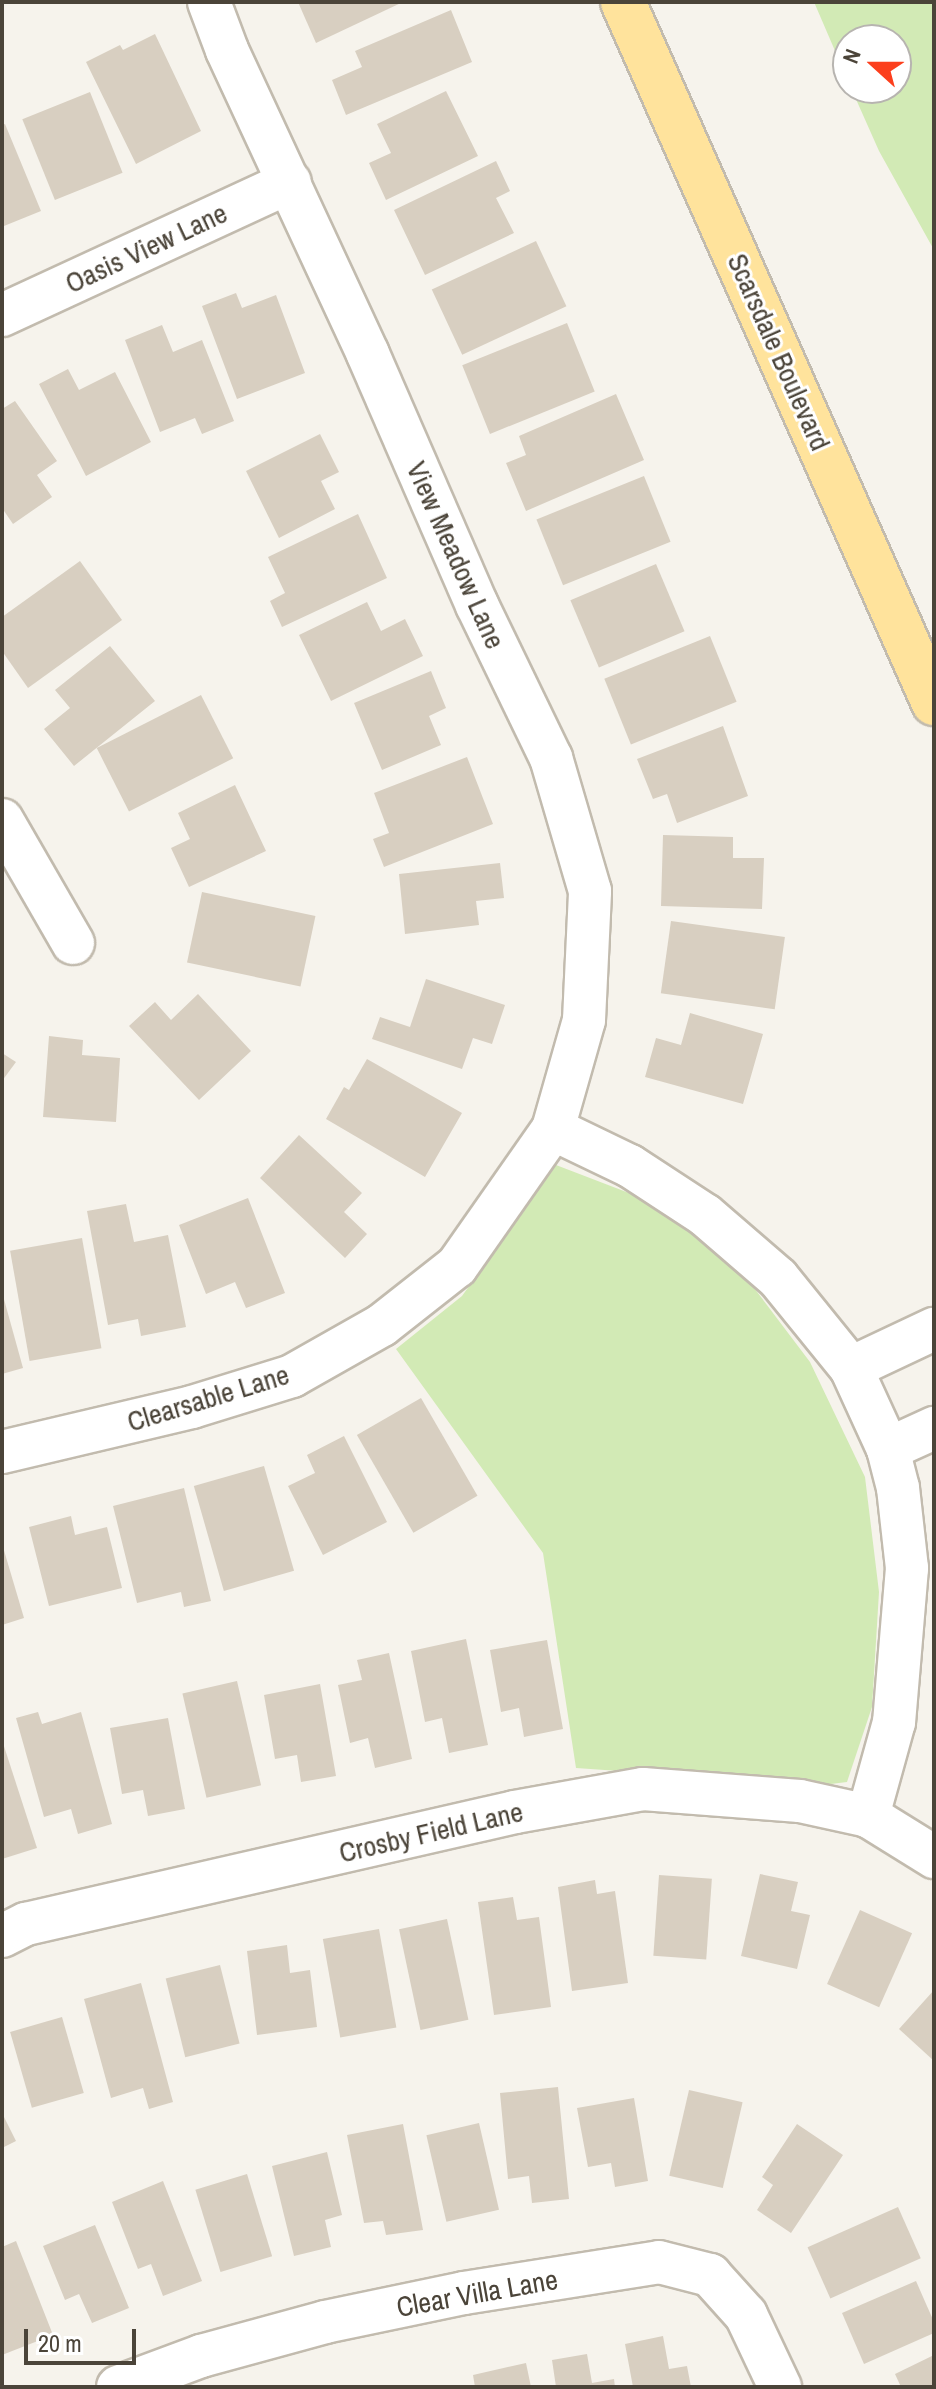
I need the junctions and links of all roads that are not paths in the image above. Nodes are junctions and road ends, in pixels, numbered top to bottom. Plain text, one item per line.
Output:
1 (209, 2) edge
2 (623, 2) edge
3 (290, 182) junction
4 (2, 315) edge
5 (934, 703) edge
6 (2, 820) edge
7 (73, 943) dead end
8 (553, 1129) junction
9 (934, 1329) edge
10 (851, 1368) junction
11 (934, 1428) edge
12 (888, 1449) junction
13 (2, 1452) edge
14 (868, 1816) junction
15 (934, 1857) edge
16 (2, 1936) edge
17 (118, 2387) edge
18 (780, 2387) edge

1 - 3 street, View Meadow Lane
2 - 5 main road, Scarsdale Boulevard
3 - 4 street, Oasis View Lane
3 - 8 street, View Meadow Lane
6 - 7 street
8 - 10 street
8 - 13 street, Clearsable Lane
9 - 10 street
10 - 12 street
11 - 12 street
12 - 14 street
14 - 15 street, Crosby Field Lane
14 - 16 street, Crosby Field Lane
17 - 18 street, Clear Villa Lane

